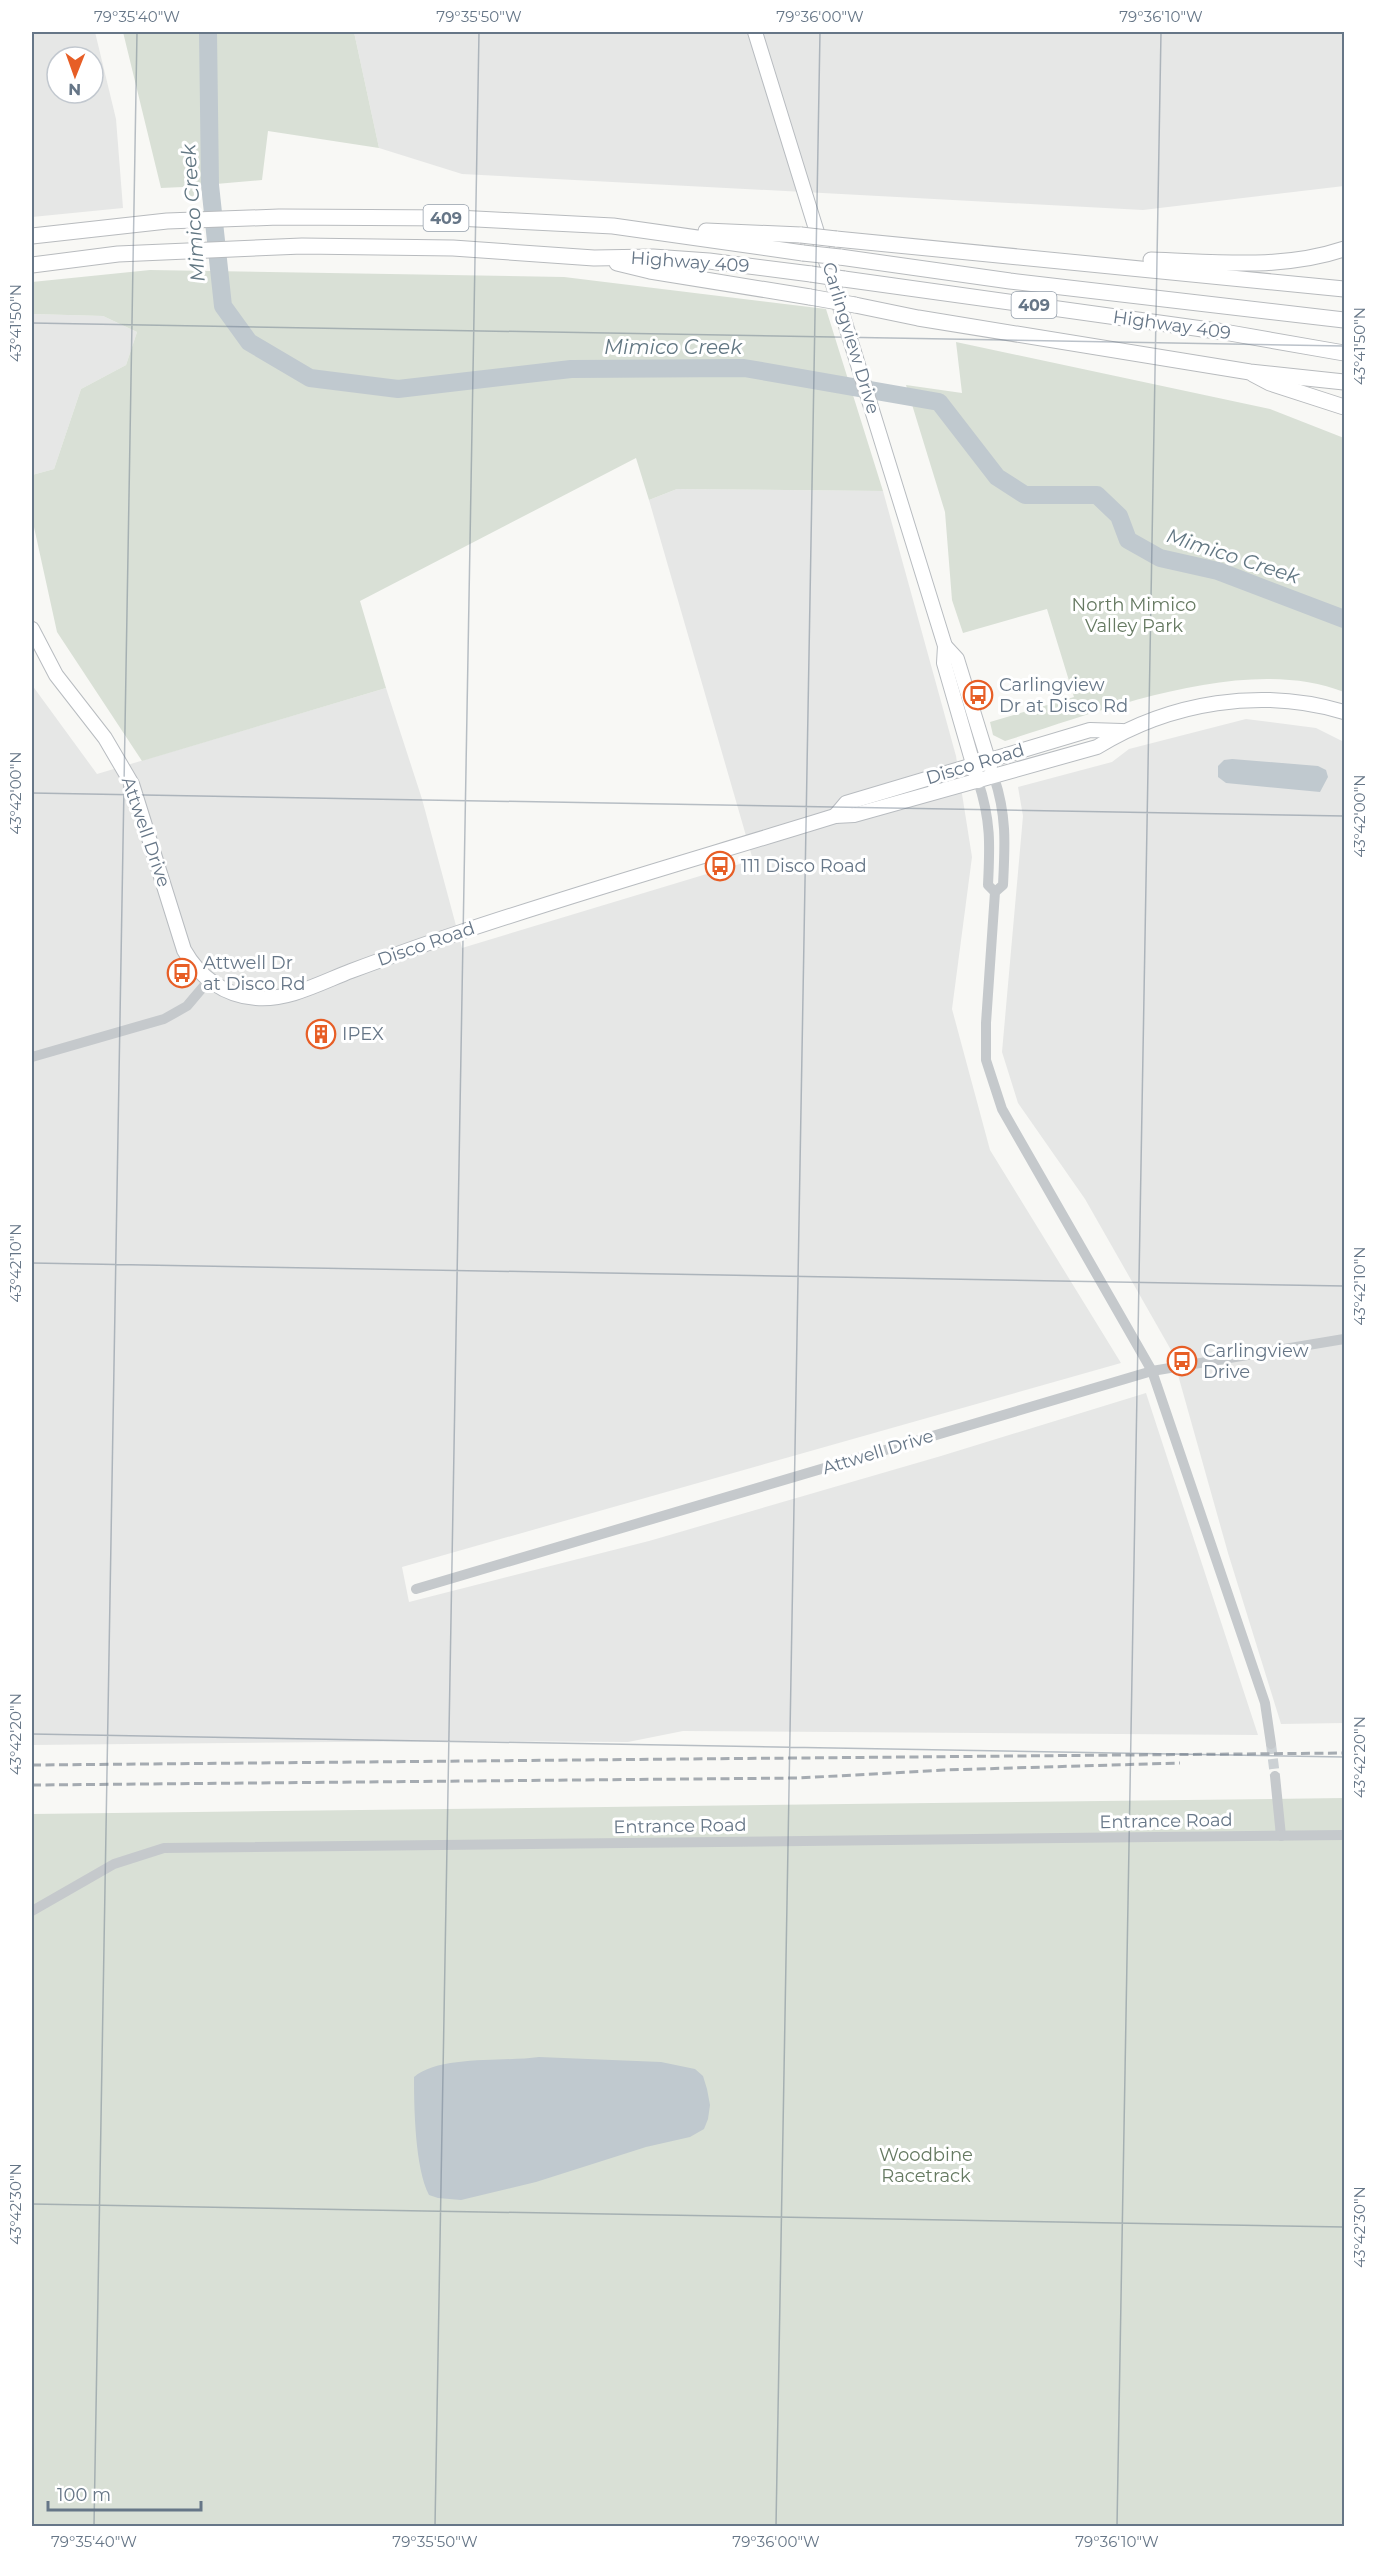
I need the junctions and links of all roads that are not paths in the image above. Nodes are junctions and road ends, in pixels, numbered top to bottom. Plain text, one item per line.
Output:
1 (755, 32) edge
2 (613, 226) junction
3 (32, 237) edge
4 (1344, 249) edge
5 (1000, 255) junction
6 (594, 258) junction
7 (32, 266) edge
8 (1344, 289) edge
9 (1344, 320) edge
10 (1344, 353) edge
11 (1250, 372) junction
12 (1344, 382) edge
13 (1344, 406) edge
14 (32, 629) edge
15 (945, 646) junction
16 (1344, 712) edge
17 (1123, 731) junction
18 (988, 759) junction
19 (973, 764) junction
20 (994, 777) junction
21 (978, 781) junction
22 (835, 816) junction
23 (995, 892) junction
24 (208, 980) junction
25 (32, 1057) edge
26 (1344, 1339) edge
27 (1152, 1371) junction
28 (416, 1589) dead end
29 (1271, 1744) tunnel mouth
30 (1275, 1776) tunnel mouth
31 (1344, 1835) edge
32 (1281, 1836) junction
33 (32, 1911) edge

1 - 15 main road, Carlingview Drive
2 - 3 highway, Highway 409 / 409
2 - 5 highway, bridge
2 - 9 highway, Highway 409 / 409, bridge
4 - 5 highway
5 - 8 highway
6 - 7 highway, Highway 409 / 409
6 - 10 highway, Highway 409 / 409, bridge
6 - 11 highway, bridge
11 - 12 highway
11 - 13 highway
14 - 24 main road, Attwell Drive
15 - 18 main road, Carlingview Drive
15 - 19 main road, Carlingview Drive
16 - 17 main road, Disco Road
17 - 18 main road, Disco Road
17 - 20 main road, Disco Road
18 - 19 main road, Disco Road
18 - 20 main road, Carlingview Drive
19 - 21 main road, Carlingview Drive
19 - 22 main road, Disco Road
20 - 21 main road, Disco Road
20 - 23 street, Carlingview Drive
21 - 22 main road, Disco Road
21 - 23 street, Carlingview Drive
22 - 24 main road, Disco Road
23 - 27 street, Carlingview Drive
24 - 25 street
26 - 27 street, Attwell Drive
27 - 28 street, Attwell Drive
27 - 29 street, Carlingview Drive
30 - 32 street
31 - 32 street, Entrance Road
32 - 33 street, Entrance Road

